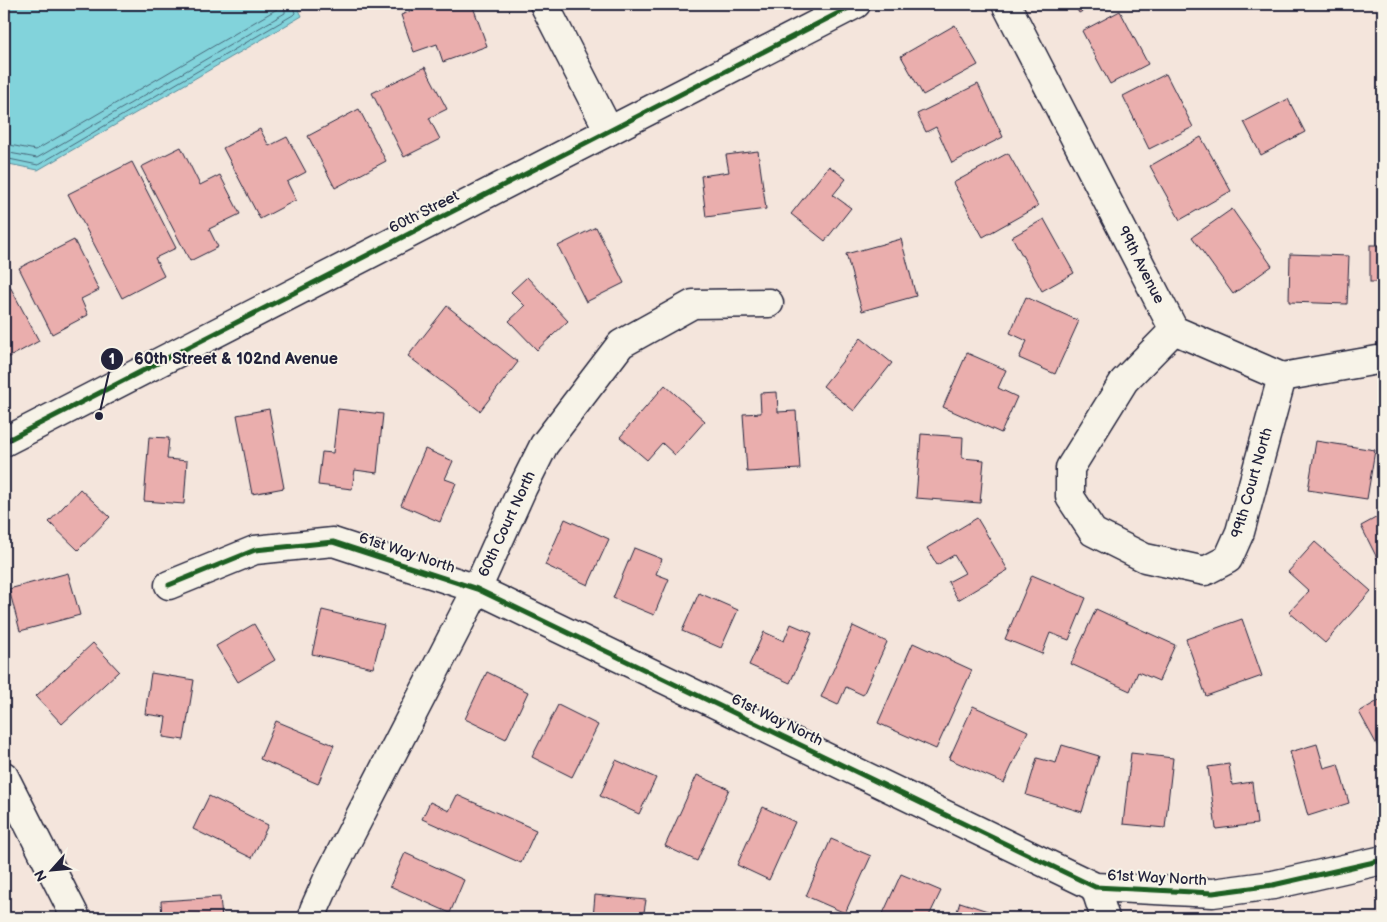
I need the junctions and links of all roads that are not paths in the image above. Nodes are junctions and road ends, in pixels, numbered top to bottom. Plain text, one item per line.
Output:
1 (544, 4) edge
2 (856, 4) edge
3 (1006, 4) edge
4 (609, 131) junction
5 (769, 303) dead end
6 (1174, 330) junction
7 (1383, 359) edge
8 (1282, 377) junction
9 (4, 442) edge
10 (169, 585) dead end
11 (477, 589) junction
12 (4, 776) edge
13 (1383, 860) edge
14 (1095, 887) junction
15 (314, 914) edge
16 (76, 918) edge
17 (1105, 918) edge

1 - 4 street
2 - 4 street, 60th Street
3 - 6 street, 99th Avenue
4 - 9 street, 60th Street
5 - 11 street, 60th Court North
6 - 8 street
6 - 8 street, 99th Court North
7 - 8 street
10 - 11 street, 61st Way North
11 - 14 street, 61st Way North
11 - 15 street, 60th Court North
12 - 16 street
13 - 14 street, 61st Way North
14 - 17 street

